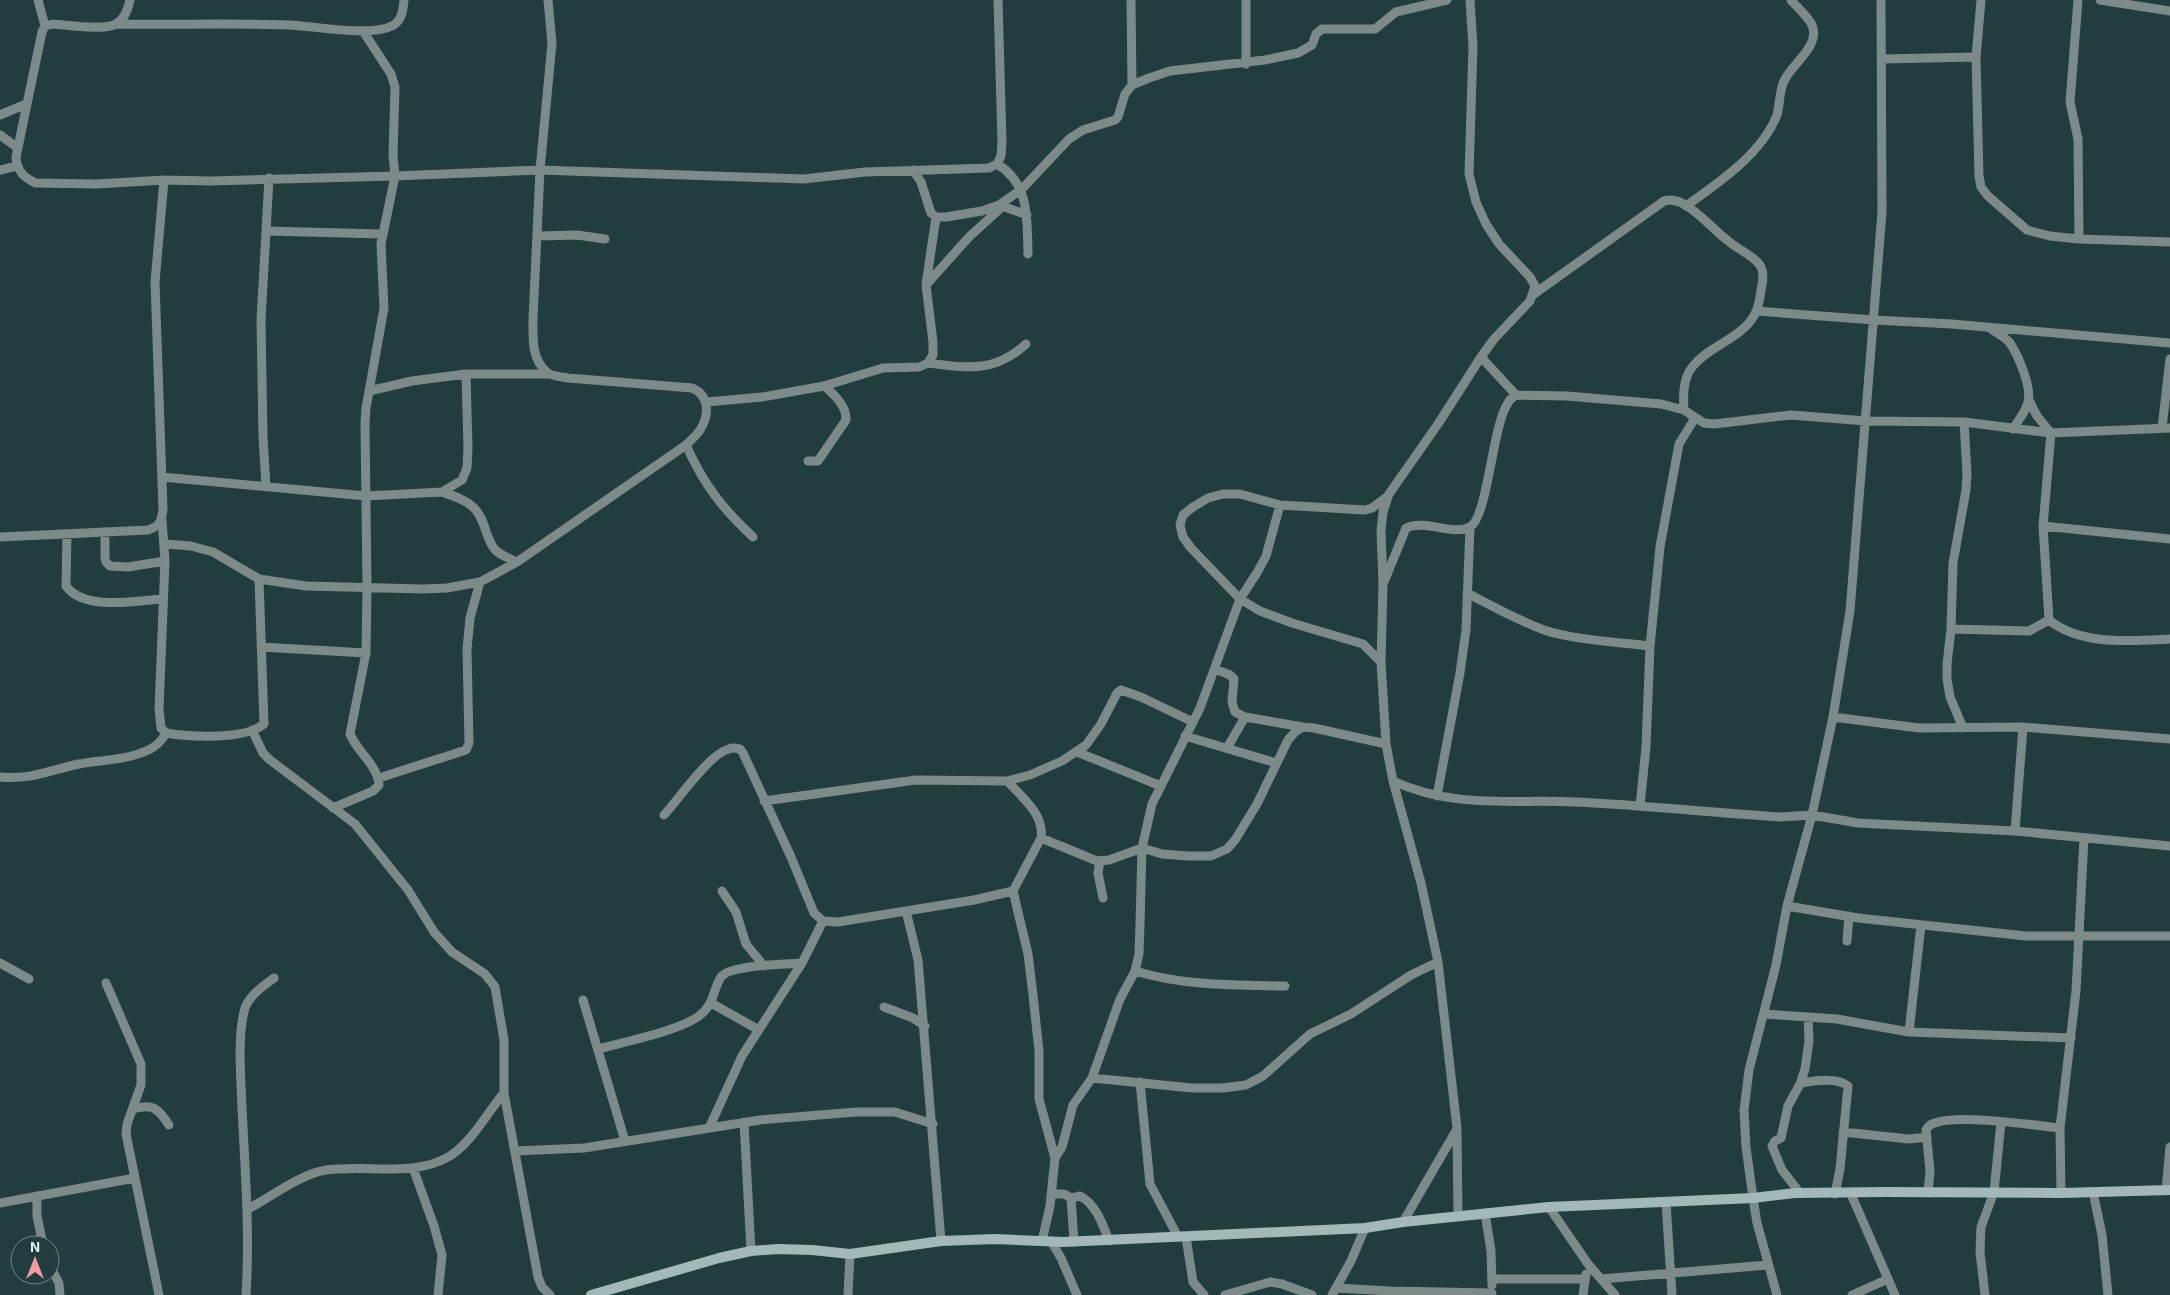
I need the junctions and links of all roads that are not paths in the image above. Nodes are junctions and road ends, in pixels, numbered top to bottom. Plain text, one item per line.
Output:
1 (38, 0) edge
2 (130, 0) edge
3 (404, 0) edge
4 (548, 0) edge
5 (998, 0) edge
6 (1131, 0) edge
7 (1246, 0) edge
8 (1447, 0) edge
9 (1470, 0) edge
10 (1791, 0) edge
11 (1881, 0) edge
12 (1981, 0) edge
13 (2078, 0) edge
14 (2100, 0) edge
15 (2170, 11) edge
16 (116, 24) junction
17 (45, 26) junction
18 (363, 31) junction
19 (1976, 57) junction
20 (1882, 58) junction
21 (1246, 64) junction
22 (1132, 85) junction
23 (26, 104) junction
24 (0, 115) edge
25 (0, 135) edge
26 (18, 148) junction
27 (997, 164) junction
28 (17, 166) junction
29 (0, 170) edge
30 (540, 170) junction
31 (913, 170) junction
32 (395, 176) junction
33 (269, 178) junction
34 (164, 180) junction
35 (1020, 190) junction
36 (1001, 205) junction
37 (1686, 206) junction
38 (1026, 214) junction
39 (936, 217) junction
40 (266, 230) junction
41 (382, 234) junction
42 (538, 236) junction
43 (605, 239) dead end
44 (2079, 239) junction
45 (2170, 242) edge
46 (1028, 254) dead end
47 (926, 285) junction
48 (1534, 294) junction
49 (1756, 311) junction
50 (1874, 320) junction
51 (1988, 328) junction
52 (2170, 343) edge
53 (1026, 344) dead end
54 (1481, 357) junction
55 (2170, 359) edge
56 (928, 363) junction
57 (466, 374) junction
58 (549, 374) junction
59 (824, 386) junction
60 (370, 391) junction
61 (1516, 395) junction
62 (2029, 400) junction
63 (707, 402) junction
64 (1684, 410) junction
65 (1695, 418) junction
66 (1866, 421) junction
67 (1964, 422) junction
68 (2013, 428) junction
69 (2166, 428) edge
70 (2051, 432) junction
71 (686, 445) junction
72 (808, 461) dead end
73 (162, 478) junction
74 (266, 486) junction
75 (442, 492) junction
76 (1389, 494) junction
77 (366, 496) junction
78 (1280, 505) junction
79 (162, 520) junction
80 (1470, 526) junction
81 (2043, 526) junction
82 (105, 532) junction
83 (67, 534) junction
84 (0, 537) edge
85 (753, 537) dead end
86 (2170, 539) edge
87 (164, 544) junction
88 (164, 561) junction
89 (517, 562) junction
90 (259, 579) junction
91 (480, 582) junction
92 (1383, 584) junction
93 (367, 588) junction
94 (1467, 593) junction
95 (162, 599) junction
96 (1240, 599) junction
97 (2049, 620) junction
98 (1951, 629) junction
99 (2170, 639) edge
100 (1650, 646) junction
101 (261, 647) junction
102 (366, 652) junction
103 (1381, 662) junction
104 (1215, 669) junction
105 (1833, 717) junction
106 (1245, 718) junction
107 (1193, 722) junction
108 (1303, 727) junction
109 (2023, 727) junction
110 (1963, 728) junction
111 (252, 730) junction
112 (166, 733) junction
113 (1186, 736) junction
114 (2170, 739) edge
115 (1386, 744) junction
116 (1227, 748) junction
117 (1077, 752) junction
118 (1276, 763) junction
119 (0, 776) edge
120 (379, 778) junction
121 (1007, 781) junction
122 (1393, 781) junction
123 (1160, 786) junction
124 (1436, 796) junction
125 (764, 802) junction
126 (1640, 806) junction
127 (332, 808) junction
128 (664, 815) dead end
129 (1812, 816) junction
130 (2015, 831) junction
131 (1041, 838) junction
132 (2084, 838) junction
133 (2170, 846) edge
134 (1142, 848) junction
135 (1100, 861) junction
136 (722, 891) dead end
137 (1013, 891) junction
138 (1103, 898) dead end
139 (1787, 906) junction
140 (906, 910) junction
141 (1849, 916) junction
142 (823, 921) junction
143 (1921, 925) junction
144 (2170, 936) edge
145 (2079, 937) junction
146 (1847, 941) dead end
147 (1438, 962) junction
148 (0, 963) edge
149 (802, 963) junction
150 (764, 966) junction
151 (1135, 971) junction
152 (274, 978) dead end
153 (29, 979) dead end
154 (106, 983) dead end
155 (1285, 986) dead end
156 (583, 1000) dead end
157 (711, 1003) junction
158 (884, 1007) dead end
159 (1765, 1014) junction
160 (1808, 1017) junction
161 (925, 1026) junction
162 (759, 1030) junction
163 (1910, 1032) junction
164 (2071, 1038) junction
165 (598, 1049) junction
166 (1092, 1078) junction
167 (1140, 1082) junction
168 (1801, 1083) junction
169 (504, 1092) junction
170 (133, 1109) junction
171 (744, 1122) junction
172 (2001, 1122) junction
173 (933, 1124) junction
174 (169, 1125) dead end
175 (710, 1128) junction
176 (1457, 1128) junction
177 (2060, 1128) junction
178 (1844, 1132) junction
179 (1927, 1137) junction
180 (625, 1141) junction
181 (2170, 1147) edge
182 (515, 1151) junction
183 (1055, 1158) junction
184 (413, 1168) junction
185 (135, 1178) junction
186 (2168, 1190) edge
187 (1994, 1192) junction
188 (2093, 1192) junction
189 (1800, 1193) junction
190 (1928, 1193) junction
191 (2061, 1193) junction
192 (1052, 1194) junction
193 (1835, 1194) junction
194 (1851, 1194) junction
195 (37, 1196) junction
196 (1071, 1198) junction
197 (1753, 1198) junction
198 (1666, 1202) junction
199 (0, 1204) edge
200 (1549, 1207) junction
201 (248, 1209) junction
202 (1485, 1213) junction
203 (1458, 1216) junction
204 (1403, 1222) junction
205 (1365, 1228) junction
206 (42, 1235) edge
207 (1182, 1237) junction
208 (941, 1241) junction
209 (1047, 1241) junction
210 (1109, 1241) junction
211 (1074, 1242) junction
212 (751, 1251) junction
213 (850, 1254) junction
214 (1588, 1264) junction
215 (1768, 1265) junction
216 (1671, 1274) junction
217 (1492, 1279) junction
218 (1585, 1279) junction
219 (1601, 1279) junction
220 (1888, 1279) junction
221 (1334, 1291) edge
222 (1390, 1293) edge
223 (1492, 1294) edge
224 (159, 1295) edge
225 (246, 1295) edge
226 (438, 1295) edge
227 (550, 1295) edge
228 (591, 1295) edge
229 (848, 1295) edge
230 (1077, 1295) edge
231 (1204, 1295) edge
232 (1229, 1295) edge
233 (1312, 1295) edge
234 (1583, 1295) edge
235 (1615, 1295) edge
236 (1672, 1295) edge
237 (1777, 1295) edge
238 (1852, 1295) edge
239 (1895, 1295) edge
240 (1985, 1295) edge
241 (2108, 1295) edge

1 - 17 street
2 - 16 street
3 - 18 street
4 - 30 street
5 - 27 street
6 - 22 street
7 - 21 street
8 - 21 street
9 - 48 street
10 - 37 street
11 - 20 street
12 - 19 street
13 - 44 street
14 - 15 street
16 - 17 street
16 - 18 street
17 - 23 street
18 - 32 street
19 - 20 street
19 - 44 street
20 - 50 street
21 - 22 street
22 - 35 street
23 - 24 street
23 - 26 street
25 - 26 street
26 - 28 street
27 - 31 street
27 - 35 street
28 - 29 street
28 - 34 street
30 - 31 street
30 - 32 street
30 - 42 street
31 - 39 street
32 - 33 street
32 - 41 street
33 - 34 street
33 - 40 street
34 - 73 street
35 - 36 street
35 - 38 street
36 - 38 street
36 - 39 street
36 - 47 street
37 - 48 street
37 - 49 street
38 - 46 street
39 - 47 street
40 - 41 street
40 - 74 street
41 - 60 street
42 - 43 street
42 - 58 street
44 - 45 street
47 - 56 street
48 - 54 street
49 - 50 street
49 - 64 street
50 - 51 street
50 - 66 street
51 - 52 street
51 - 62 street
53 - 56 street
54 - 61 street
54 - 76 street
55 - 69 street
56 - 59 street
57 - 58 street
57 - 60 street
57 - 75 street
58 - 63 street
59 - 63 street
59 - 72 street
60 - 77 street
61 - 64 street
61 - 80 street
62 - 68 street
62 - 70 street
63 - 71 street
64 - 65 street
65 - 66 street
65 - 100 street
66 - 67 street
66 - 105 street
67 - 68 street
67 - 98 street
68 - 70 street
69 - 70 street
70 - 81 street
71 - 85 street
71 - 89 street
73 - 74 street
73 - 79 street
74 - 77 street
75 - 77 street
75 - 89 street
76 - 78 street
76 - 92 street
77 - 93 street
78 - 96 street
78 - 96 street
79 - 82 street
79 - 87 street
80 - 92 street
80 - 94 street
81 - 86 street
81 - 97 street
82 - 83 street
82 - 88 street
83 - 84 street
83 - 95 street
87 - 88 street
87 - 90 street
88 - 95 street
89 - 91 street
90 - 93 street
90 - 101 street
91 - 93 street
91 - 120 street
92 - 103 street
93 - 102 street
94 - 100 street
94 - 124 street
95 - 112 street
96 - 103 street
96 - 104 street
97 - 98 street
97 - 99 street
98 - 110 street
100 - 126 street
101 - 102 street
101 - 111 street
102 - 120 street
103 - 115 street
104 - 106 street
104 - 107 street
105 - 110 street
105 - 129 street
106 - 108 street
106 - 116 street
107 - 113 street
107 - 117 street
108 - 115 street
108 - 118 street
109 - 110 street
109 - 114 street
109 - 130 street
111 - 112 street
111 - 127 street
112 - 119 street
113 - 116 street
113 - 123 street
115 - 122 street
116 - 118 street
117 - 121 street
117 - 123 street
118 - 134 street
120 - 127 street
121 - 125 street
121 - 131 street
122 - 124 street
122 - 147 street
123 - 134 street
124 - 126 street
125 - 128 street
125 - 142 street
126 - 129 street
127 - 169 street
129 - 130 street
129 - 139 street
130 - 132 street
131 - 135 street
131 - 137 street
132 - 133 street
132 - 145 street
134 - 135 street
134 - 151 street
135 - 138 street
136 - 150 street
137 - 140 street
137 - 183 street
139 - 141 street
139 - 159 street
140 - 142 street
140 - 161 street
141 - 143 street
141 - 146 street
142 - 149 street
143 - 145 street
143 - 163 street
144 - 145 street
145 - 164 street
147 - 167 street
147 - 176 street
148 - 153 street
149 - 150 street
149 - 162 street
150 - 157 street
151 - 155 street
151 - 166 street
152 - 201 street
154 - 170 street
156 - 165 street
157 - 162 street
157 - 165 street
158 - 161 street
159 - 160 street
159 - 197 street
160 - 163 street
160 - 168 street
161 - 173 street
162 - 175 street
163 - 164 street
164 - 177 street
165 - 180 street
166 - 167 street
166 - 183 street
167 - 207 street
168 - 178 street
168 - 189 street
169 - 182 street
169 - 184 street
170 - 174 street
170 - 185 street
171 - 173 street
171 - 175 street
171 - 212 street
172 - 177 street
172 - 179 street
172 - 187 street
173 - 208 street
175 - 180 street
176 - 203 street
176 - 204 street
177 - 191 street
178 - 179 street
178 - 193 street
179 - 190 street
180 - 182 street
181 - 186 street
182 - 227 street
183 - 192 street
184 - 201 street
184 - 226 street
185 - 195 street
185 - 224 street
186 - 188 street
187 - 190 street
187 - 191 street
187 - 240 street
188 - 191 street
188 - 241 street
189 - 193 street
189 - 197 street
190 - 194 street
192 - 196 street
192 - 209 street
193 - 194 street
194 - 220 street
195 - 199 street
195 - 206 street
196 - 210 street
196 - 211 street
197 - 198 street
197 - 215 street
198 - 200 street
198 - 216 street
200 - 202 street
200 - 214 street
201 - 225 street
202 - 203 street
202 - 217 street
203 - 204 street
204 - 205 street
205 - 207 street
205 - 221 street
207 - 210 street
207 - 231 street
208 - 209 street
208 - 213 street
209 - 211 street
209 - 230 street
210 - 211 street
212 - 213 street
212 - 228 street
213 - 229 street
214 - 218 street
214 - 219 street
215 - 216 street
215 - 237 street
216 - 219 street
216 - 236 street
217 - 218 street
217 - 223 street
218 - 234 street
219 - 235 street
220 - 238 street
220 - 239 street
221 - 222 street
222 - 223 street
232 - 233 street

